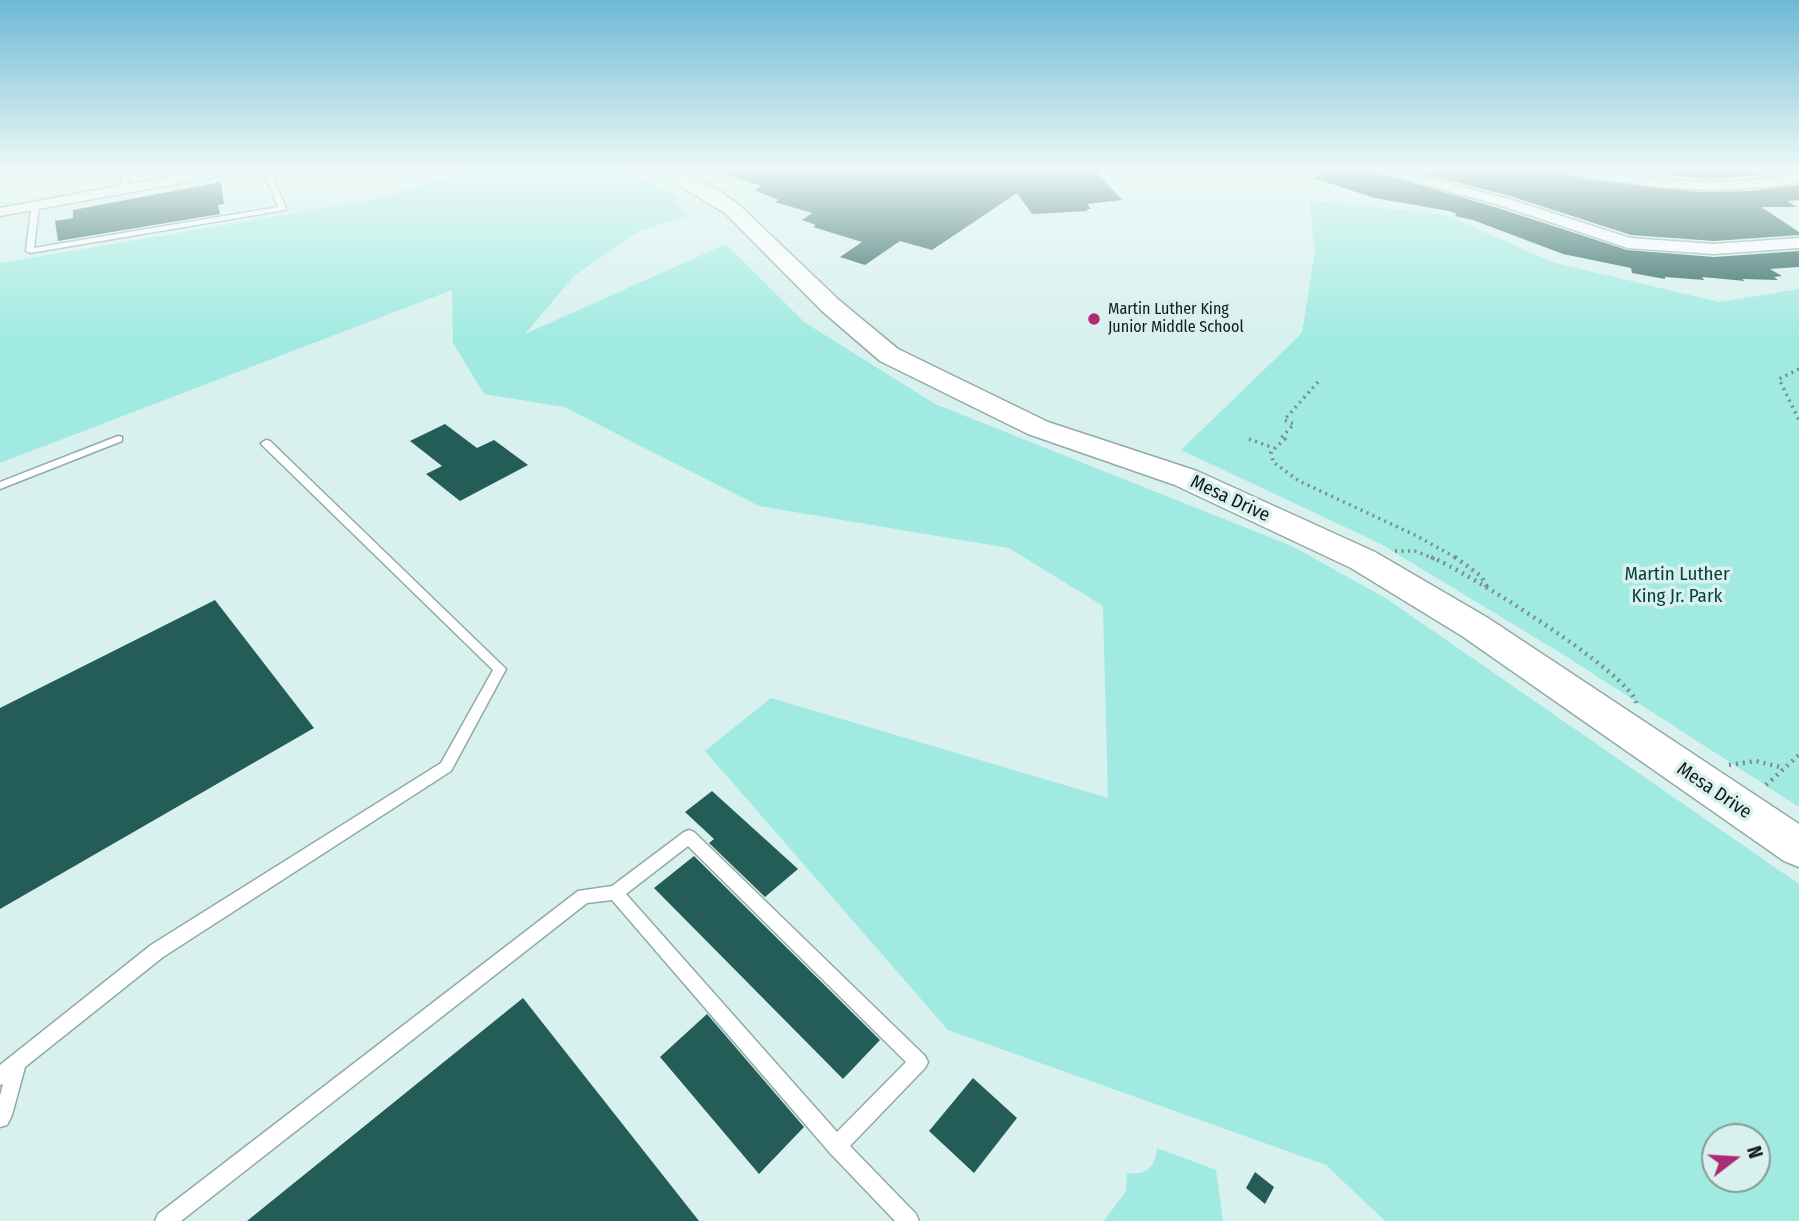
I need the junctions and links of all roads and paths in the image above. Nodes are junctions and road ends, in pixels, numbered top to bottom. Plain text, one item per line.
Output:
1 (32, 225) edge
2 (182, 225) edge
3 (748, 225) edge
4 (1574, 225) edge
5 (1799, 243) edge
6 (1799, 369) edge
7 (1318, 382) dead end
8 (1799, 420) edge
9 (118, 439) dead end
10 (1249, 439) dead end
11 (266, 443) dead end
12 (1275, 449) junction
13 (0, 486) edge
14 (1395, 551) dead end
15 (1487, 587) junction
16 (1636, 704) dead end
17 (1799, 755) edge
18 (1729, 765) dead end
19 (1784, 768) junction
20 (1766, 785) dead end
21 (1799, 848) edge
22 (615, 893) junction
23 (17, 1064) junction
24 (0, 1076) edge
25 (0, 1118) edge
26 (837, 1146) junction
27 (164, 1221) edge
28 (909, 1221) edge

1 - 2 lane
3 - 21 main road, Mesa Drive
4 - 5 street
6 - 8 path
7 - 12 path
9 - 13 lane
10 - 12 path
11 - 23 lane
12 - 15 path
14 - 15 path
15 - 16 path
17 - 19 path
18 - 19 path
19 - 20 path
22 - 26 lane
22 - 26 lane
22 - 27 lane
23 - 24 lane
23 - 25 lane
26 - 28 lane

